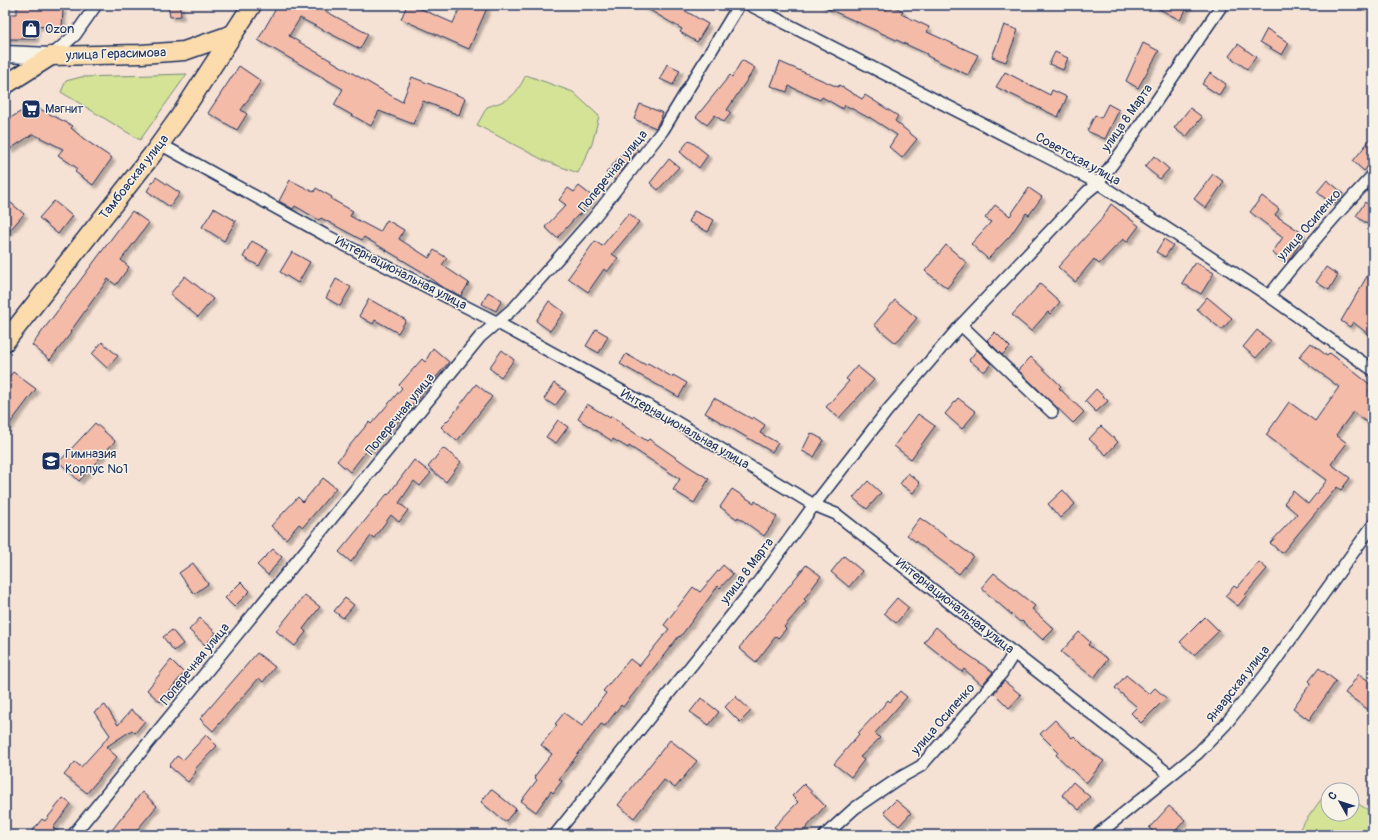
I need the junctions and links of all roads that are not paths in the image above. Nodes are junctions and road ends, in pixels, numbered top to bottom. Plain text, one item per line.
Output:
1 (96, 5) edge
2 (252, 5) edge
3 (739, 5) edge
4 (750, 5) edge
5 (1222, 5) edge
6 (233, 34) junction
7 (5, 54) edge
8 (50, 56) junction
9 (5, 84) edge
10 (160, 144) junction
11 (1373, 175) edge
12 (1098, 183) junction
13 (1269, 296) junction
14 (498, 322) junction
15 (961, 325) junction
16 (5, 342) edge
17 (1373, 370) edge
18 (1052, 412) dead end
19 (814, 505) junction
20 (1373, 525) edge
21 (1014, 653) junction
22 (1170, 776) junction
23 (73, 835) edge
24 (555, 835) edge
25 (824, 835) edge
26 (1097, 835) edge

1 - 8 street
2 - 6 main road, Тамбовская улица
3 - 14 street, Поперечная улица
4 - 12 street, Советская улица
5 - 12 street, улица 8 Марта
6 - 8 main road, улица Герасимова
6 - 10 main road, Тамбовская улица
7 - 8 main road
8 - 9 main road, улица Герасимова
10 - 14 street, Интернациональная улица
10 - 16 main road, Тамбовская улица
11 - 13 street, улица Осипенко
12 - 13 street, Советская улица
12 - 15 street, улица 8 Марта
13 - 17 street, Советская улица
14 - 19 street, Интернациональная улица
14 - 23 street, Поперечная улица
15 - 18 street
15 - 19 street, улица 8 Марта
19 - 21 street, Интернациональная улица
19 - 24 street, улица 8 Марта
20 - 22 street, Январская улица
21 - 22 street, Интернациональная улица
21 - 25 street, улица Осипенко
22 - 26 street, Январская улица

